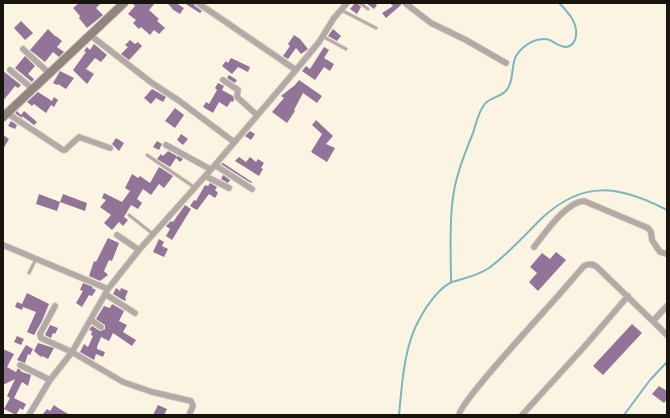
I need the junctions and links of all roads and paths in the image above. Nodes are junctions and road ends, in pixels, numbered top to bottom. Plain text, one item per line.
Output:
1 (124, 3) edge
2 (198, 3) edge
3 (347, 3) edge
4 (360, 3) edge
5 (405, 3) edge
6 (368, 9) dead end
7 (341, 10) junction
8 (376, 28) dead end
9 (91, 35) junction
10 (322, 36) junction
11 (23, 49) dead end
12 (346, 49) dead end
13 (506, 63) dead end
14 (10, 70) dead end
15 (296, 70) junction
16 (48, 73) junction
17 (223, 80) dead end
18 (33, 89) junction
19 (5, 114) edge
20 (257, 115) junction
21 (234, 142) junction
22 (166, 145) dead end
23 (110, 148) dead end
24 (147, 155) dead end
25 (215, 165) junction
26 (210, 169) junction
27 (205, 176) junction
28 (194, 188) junction
29 (229, 188) dead end
30 (252, 190) dead end
31 (129, 215) dead end
32 (153, 234) junction
33 (116, 235) dead end
34 (3, 245) edge
35 (534, 247) dead end
36 (139, 250) junction
37 (667, 254) edge
38 (37, 258) junction
39 (29, 273) dead end
40 (106, 292) junction
41 (628, 296) junction
42 (55, 306) dead end
43 (667, 306) edge
44 (135, 313) dead end
45 (91, 320) junction
46 (653, 321) junction
47 (101, 327) dead end
48 (667, 335) edge
49 (72, 352) junction
50 (20, 366) dead end
51 (50, 380) junction
52 (29, 415) edge
53 (189, 415) edge
54 (459, 415) edge
55 (522, 415) edge

1 - 9 street
2 - 15 street
3 - 7 street
4 - 6 lane
5 - 13 street
7 - 8 lane
7 - 10 street
9 - 16 street
9 - 21 street
10 - 12 lane
10 - 15 street
11 - 16 street
14 - 18 street
15 - 20 street
16 - 18 street
17 - 20 street
18 - 19 street
19 - 23 street
20 - 21 street
21 - 25 street
22 - 26 street
24 - 28 lane
25 - 26 street
25 - 30 street
26 - 27 street
27 - 28 street
27 - 29 street
28 - 32 street
31 - 32 lane
32 - 36 street
33 - 36 street
34 - 38 street
35 - 37 street
36 - 40 street
38 - 39 lane
38 - 40 street
40 - 44 street
40 - 45 street
41 - 46 street
41 - 54 street
41 - 55 street
42 - 49 street
43 - 46 street
45 - 47 street
45 - 49 street
46 - 48 street
49 - 51 street
49 - 53 street
50 - 51 street
51 - 52 street

